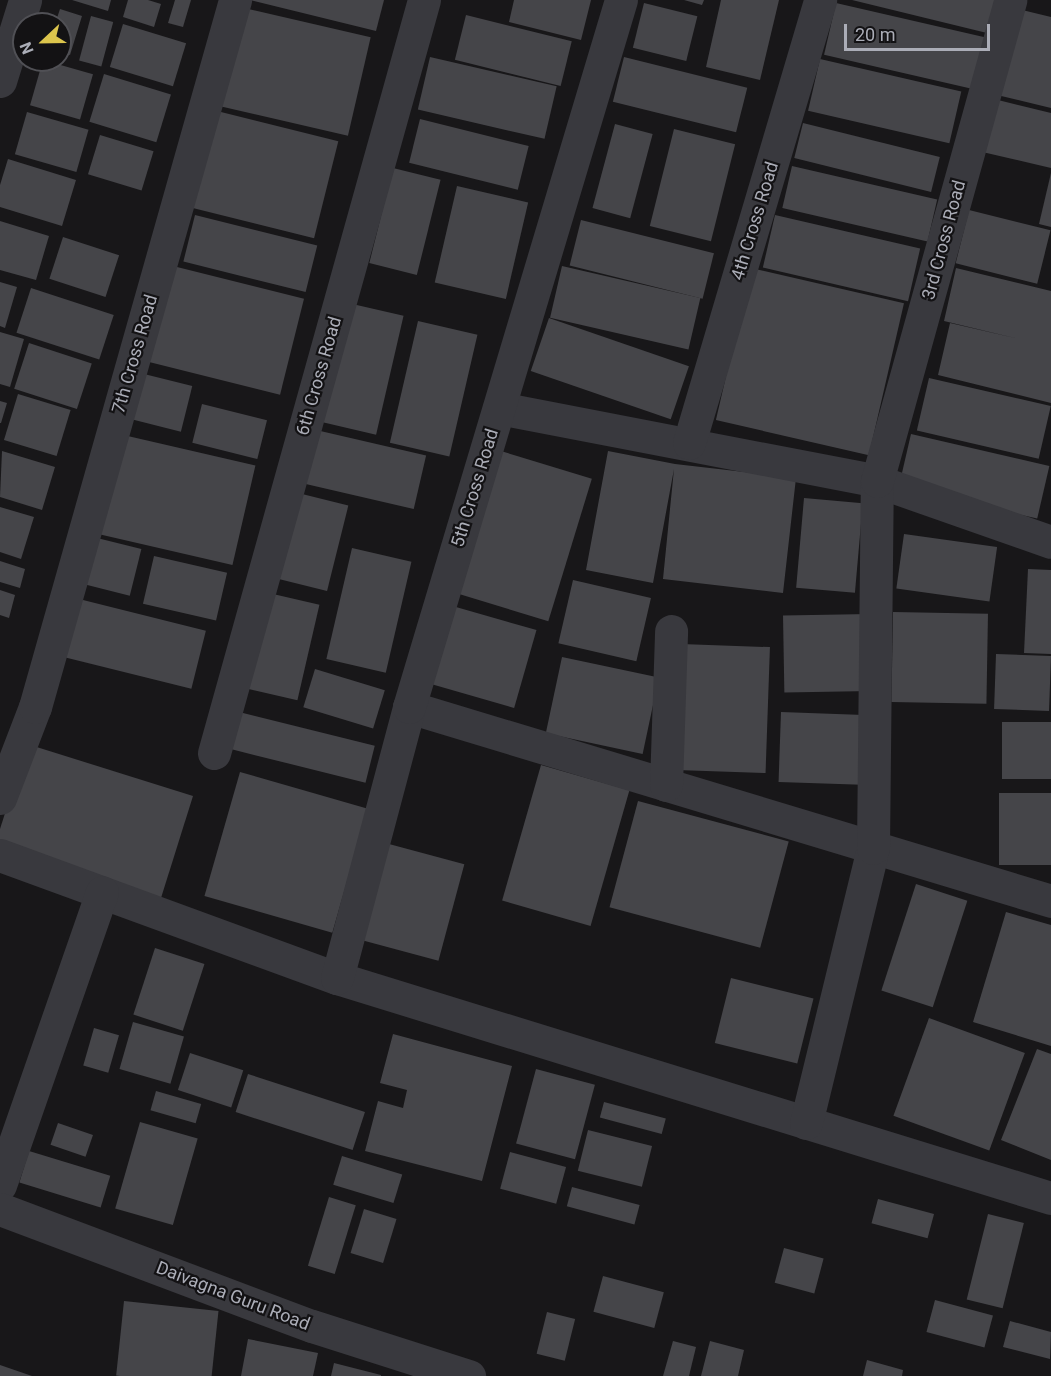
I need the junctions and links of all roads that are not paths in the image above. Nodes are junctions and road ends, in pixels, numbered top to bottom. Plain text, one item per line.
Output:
1 (25, 0) edge
2 (235, 0) edge
3 (424, 0) edge
4 (621, 0) edge
5 (820, 0) edge
6 (1010, 0) edge
7 (0, 81) edge
8 (499, 408) junction
9 (689, 443) junction
10 (877, 481) junction
11 (1051, 542) edge
12 (671, 631) dead end
13 (409, 707) junction
14 (214, 753) dead end
15 (666, 785) junction
16 (0, 798) edge
17 (873, 848) junction
18 (0, 855) edge
19 (102, 892) junction
20 (1051, 901) edge
21 (338, 978) junction
22 (806, 1123) junction
23 (0, 1185) edge
24 (1051, 1198) edge
25 (0, 1209) edge
26 (469, 1376) edge

1 - 7 street
2 - 16 street, 7th Cross Road
3 - 14 street, 6th Cross Road
4 - 8 street, 5th Cross Road
5 - 9 street, 4th Cross Road
6 - 10 street, 3rd Cross Road
8 - 9 street
8 - 13 street, 5th Cross Road
9 - 10 street
10 - 11 street
10 - 17 street, 3rd Cross Road
12 - 15 street
13 - 15 street
13 - 21 street, 5th Cross Road
15 - 17 street
17 - 20 street
17 - 22 street, 3rd Cross Road
18 - 19 street
19 - 21 street
19 - 23 street
21 - 22 street
22 - 24 street
25 - 26 street, Daivagna Guru Road

